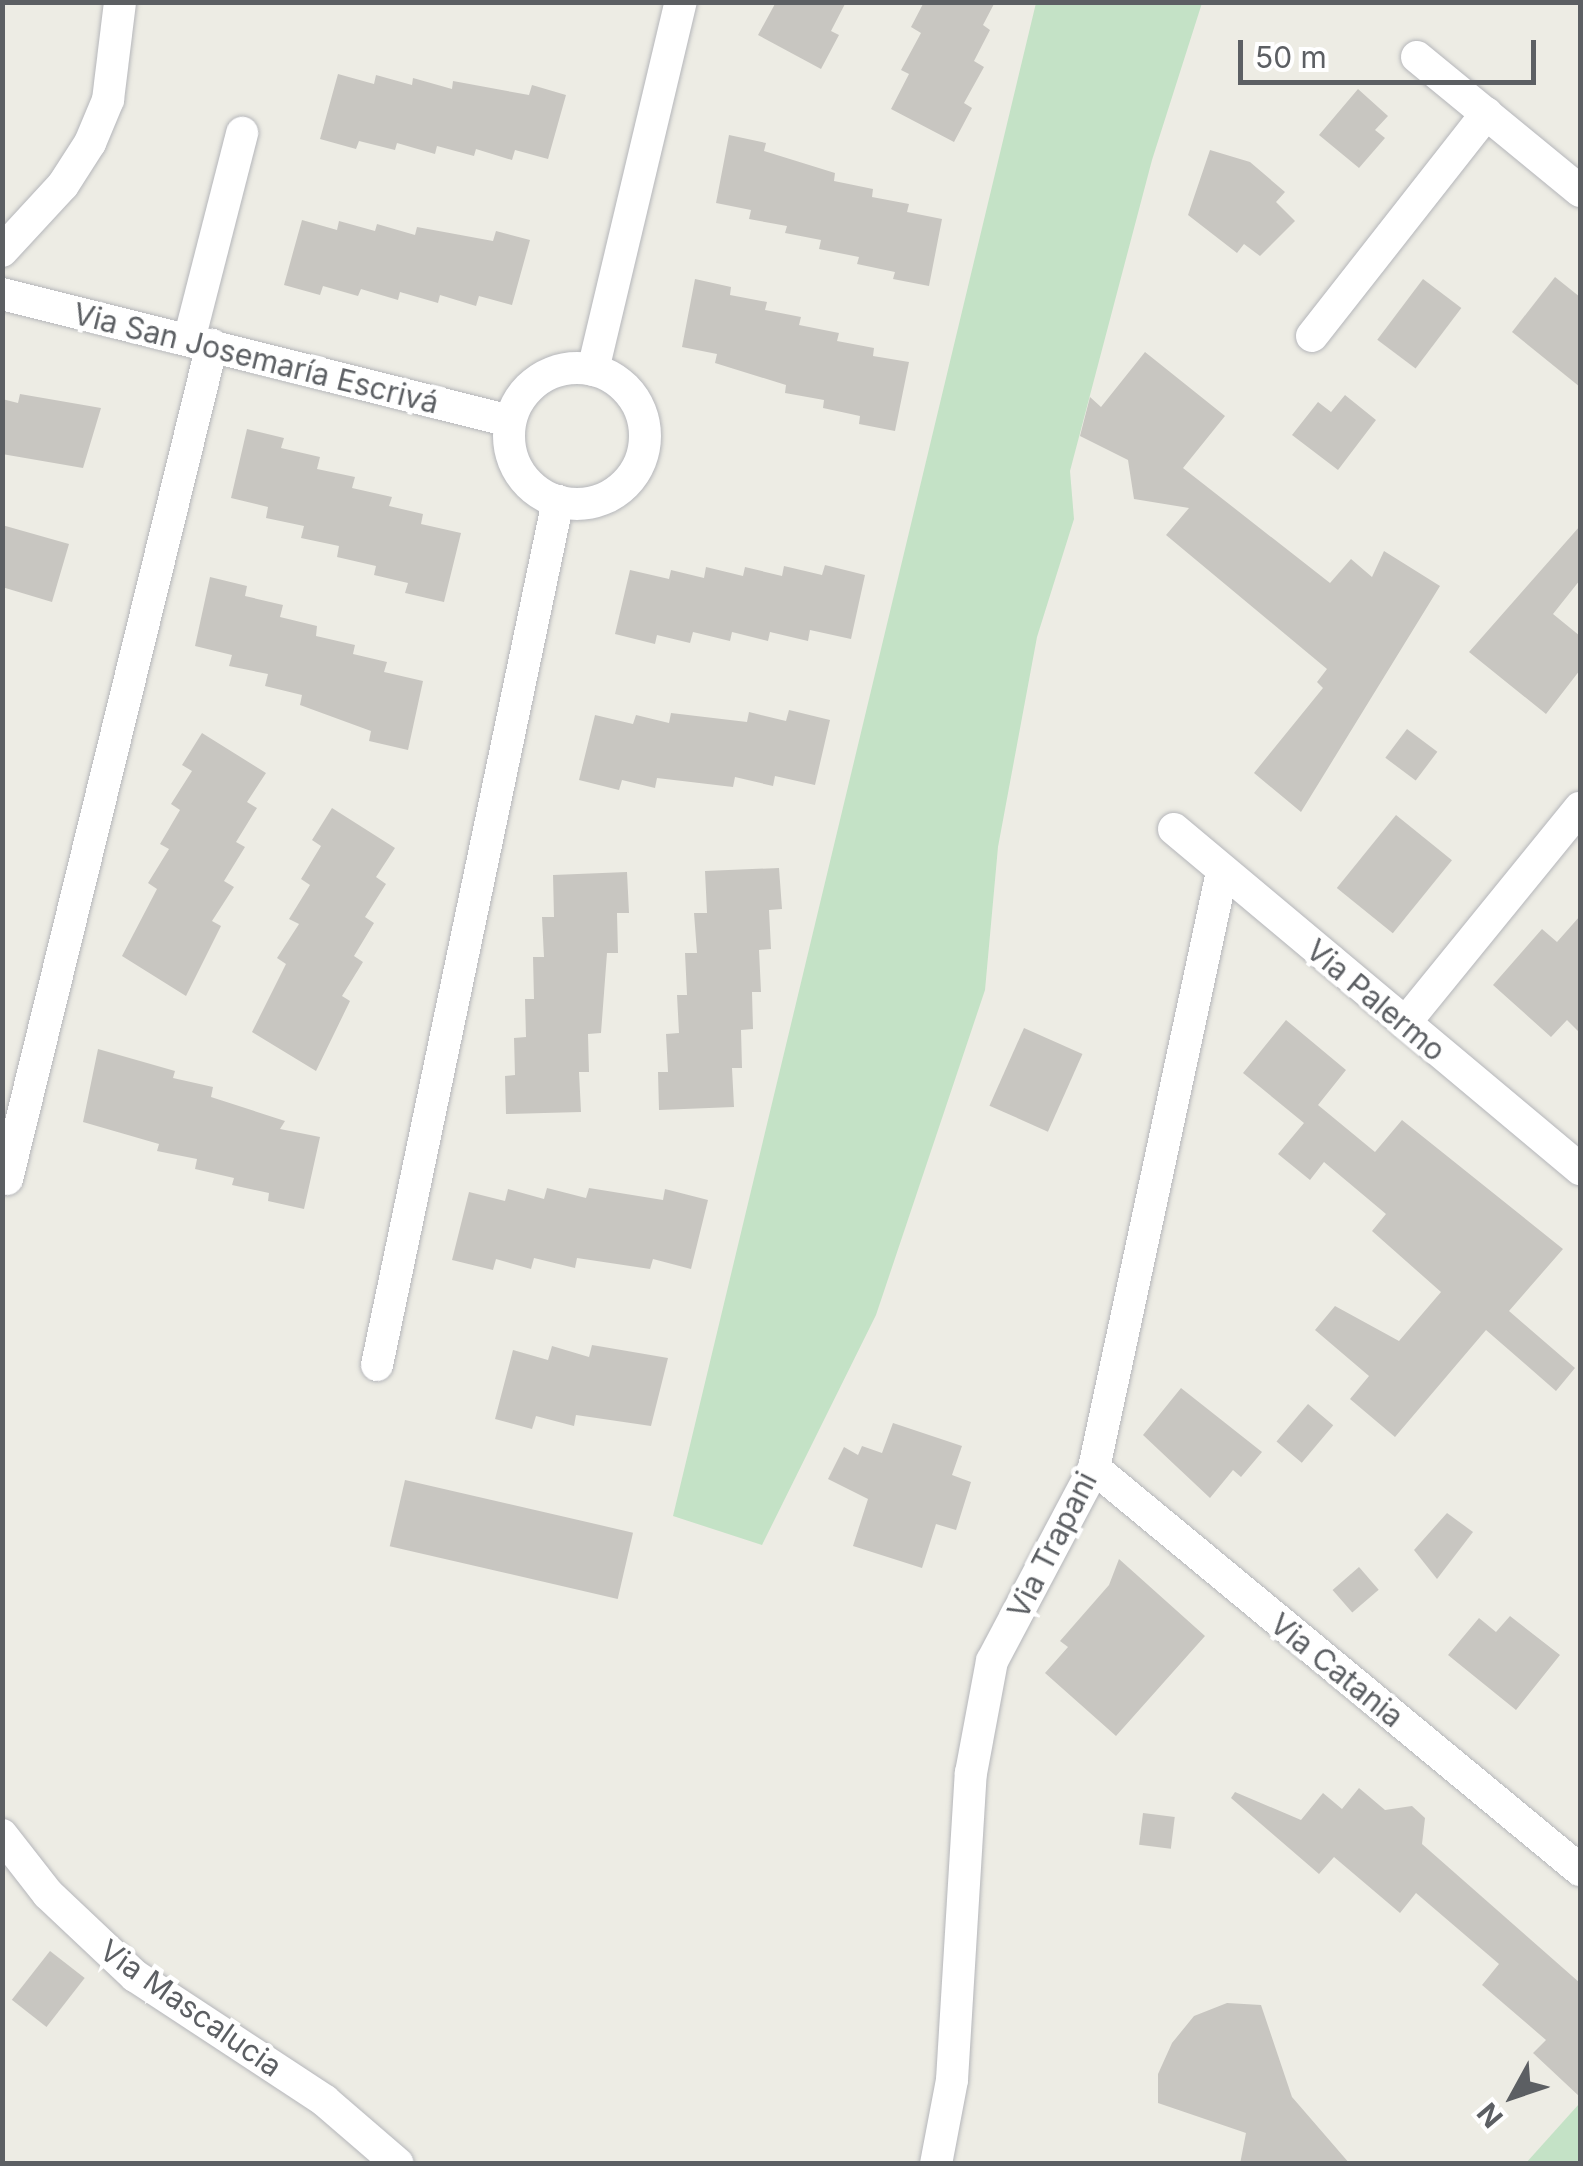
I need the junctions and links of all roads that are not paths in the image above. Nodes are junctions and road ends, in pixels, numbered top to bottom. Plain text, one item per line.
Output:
1 (120, 2) edge
2 (681, 2) edge
3 (1417, 56) dead end
4 (1488, 112) junction
5 (242, 133) dead end
6 (1580, 191) edge
7 (2, 251) edge
8 (2, 294) edge
9 (1312, 336) dead end
10 (201, 342) junction
11 (592, 370) junction
12 (510, 421) junction
13 (558, 501) junction
14 (1580, 808) edge
15 (1174, 829) dead end
16 (1222, 872) junction
17 (1404, 1024) junction
18 (1580, 1169) edge
19 (7, 1179) dead end
20 (377, 1365) dead end
21 (1094, 1468) junction
22 (2, 1835) edge
23 (1580, 1870) edge
24 (398, 2164) edge
25 (936, 2164) edge

1 - 7 street
2 - 11 street
3 - 4 street
4 - 6 street
4 - 9 street
5 - 10 street
8 - 10 street, Via San Josemaría Escrivá
10 - 12 street, Via San Josemaría Escrivá
10 - 19 street
11 - 12 street
11 - 13 street
12 - 13 street
13 - 20 street
14 - 17 street
15 - 16 street, Via Palermo
16 - 17 street, Via Palermo
16 - 21 street, Via Trapani
17 - 18 street, Via Palermo
21 - 23 street, Via Catania
21 - 25 street, Via Trapani
22 - 24 street, Via Mascalucia

